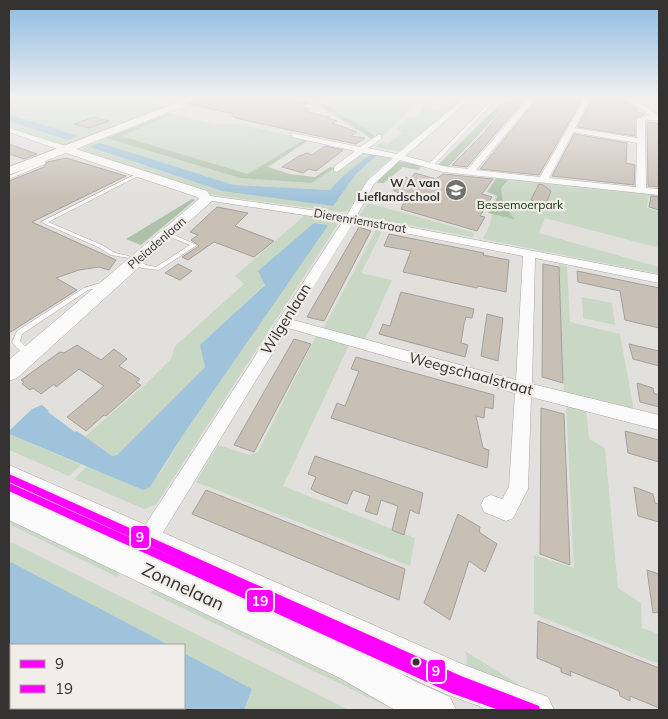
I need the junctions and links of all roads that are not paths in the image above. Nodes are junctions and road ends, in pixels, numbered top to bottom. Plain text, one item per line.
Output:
1 (17, 133) edge
2 (108, 133) edge
3 (428, 133) edge
4 (462, 133) edge
5 (504, 133) edge
6 (568, 133) edge
7 (591, 133) edge
8 (640, 133) edge
9 (295, 135) dead end
10 (378, 138) dead end
11 (640, 141) junction
12 (66, 149) junction
13 (362, 150) junction
14 (44, 157) junction
15 (398, 158) junction
16 (430, 166) junction
17 (337, 169) dead end
18 (9, 171) edge
19 (470, 172) junction
20 (140, 174) junction
21 (9, 178) edge
22 (543, 180) junction
23 (641, 190) junction
24 (659, 192) edge
25 (206, 197) junction
26 (350, 219) junction
27 (167, 234) junction
28 (529, 253) junction
29 (131, 260) junction
30 (659, 279) edge
31 (283, 322) junction
32 (9, 372) edge
33 (524, 389) junction
34 (659, 422) edge
35 (9, 478) edge
36 (9, 505) edge
37 (491, 505) dead end
38 (140, 552) junction
39 (437, 710) edge
40 (535, 710) edge

1 - 12 street
2 - 12 street
3 - 15 street, Wilgenlaan
4 - 16 lane
5 - 19 street
6 - 22 street
7 - 11 street
8 - 11 street
9 - 13 street
10 - 13 street
11 - 23 street
12 - 14 street
12 - 20 street, Dierenriemstraat
13 - 15 street
13 - 17 street
14 - 18 street
14 - 21 lane
15 - 16 street
15 - 26 street, Wilgenlaan
16 - 19 street
19 - 22 street
20 - 25 street, Dierenriemstraat
20 - 29 lane
22 - 23 street
23 - 24 street
25 - 26 street, Dierenriemstraat
25 - 27 street, Pleiadenlaan
26 - 28 street, Dierenriemstraat
26 - 31 street, Wilgenlaan
27 - 29 street, Pleiadenlaan
27 - 29 lane
28 - 30 street, Dierenriemstraat
28 - 33 street
29 - 32 street, Pleiadenlaan
31 - 33 street, Weegschaalstraat
31 - 38 street, Wilgenlaan
33 - 34 street, Weegschaalstraat
33 - 37 street
35 - 38 street, Zonnelaan
36 - 38 street, Zonnelaan
38 - 39 street, Zonnelaan
38 - 40 street, Zonnelaan

